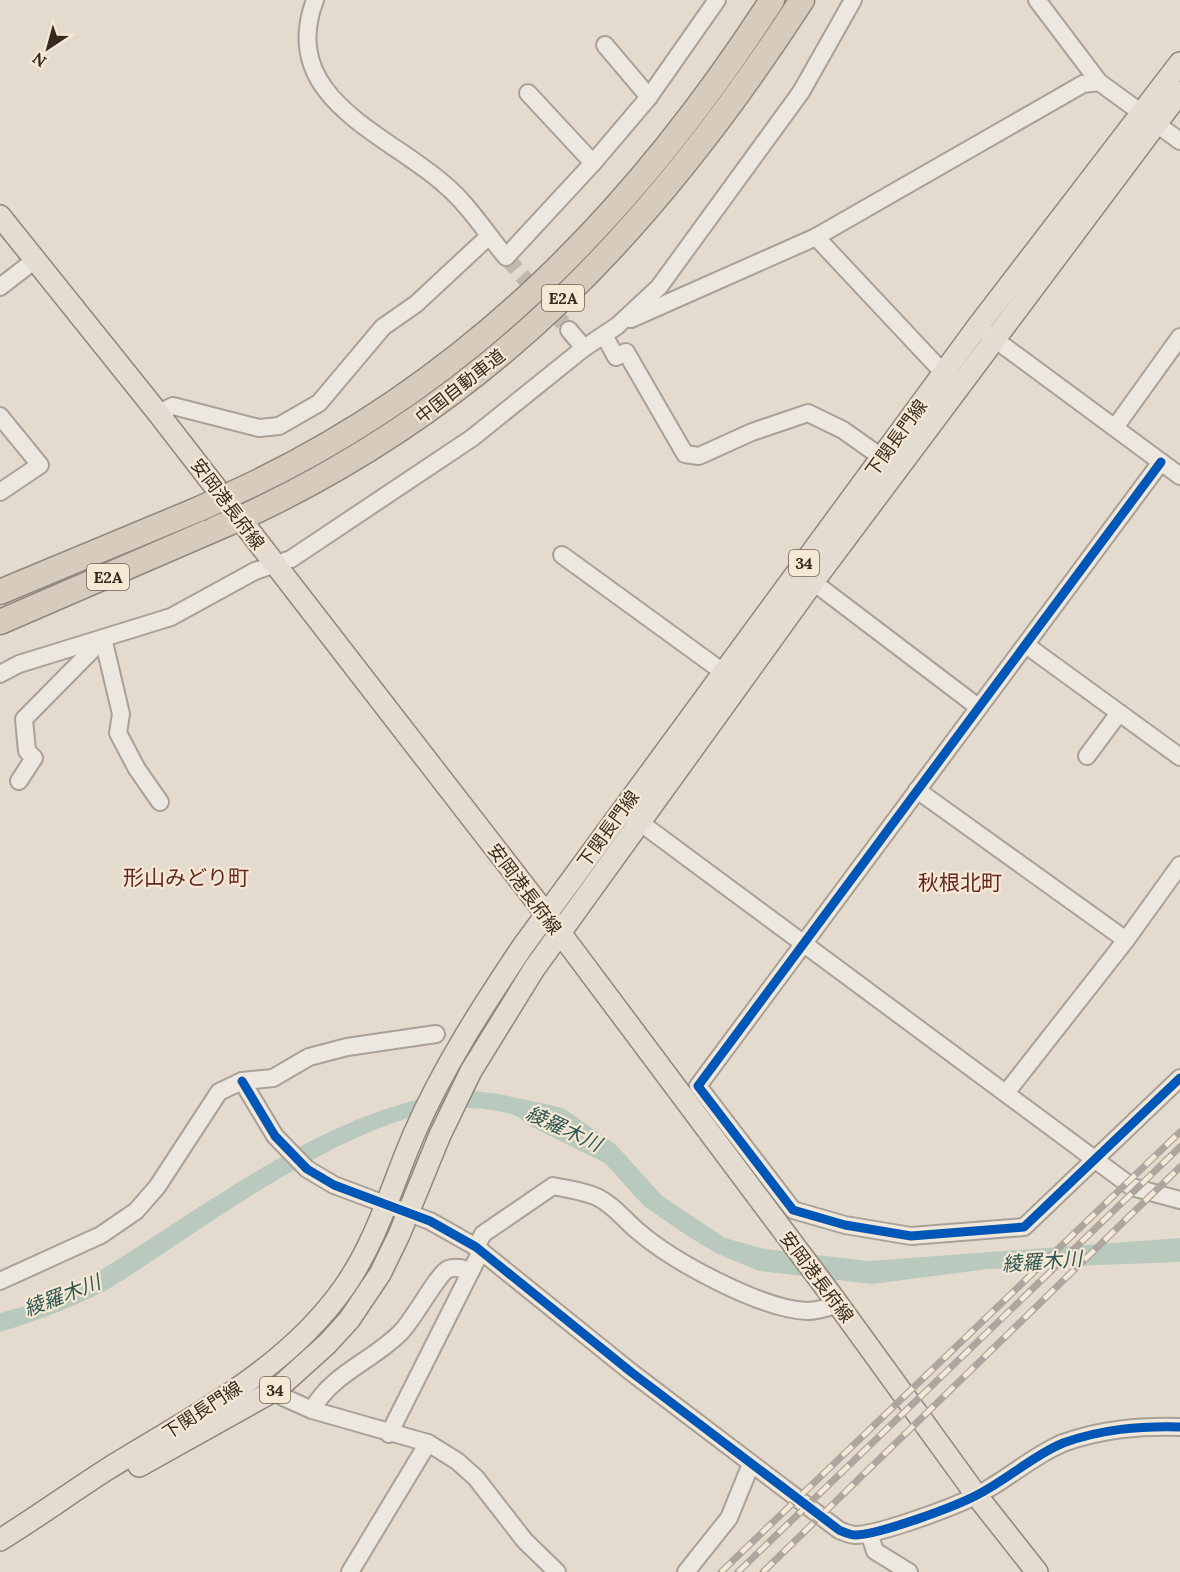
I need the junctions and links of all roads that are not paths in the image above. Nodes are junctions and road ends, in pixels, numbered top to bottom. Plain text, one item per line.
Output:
1 (315, 0) edge
2 (717, 0) edge
3 (772, 0) edge
4 (802, 0) edge
5 (852, 0) edge
6 (1037, 0) edge
7 (605, 45) dead end
8 (1180, 63) edge
9 (1099, 82) junction
10 (1180, 92) edge
11 (528, 93) dead end
12 (649, 97) junction
13 (1149, 119) junction
14 (1180, 141) edge
15 (593, 163) junction
16 (0, 216) edge
17 (489, 236) junction
18 (816, 237) junction
19 (34, 260) junction
20 (0, 287) edge
21 (978, 326) junction
22 (569, 330) tunnel mouth
23 (610, 330) junction
24 (1180, 337) edge
25 (996, 340) junction
26 (584, 348) junction
27 (943, 374) junction
28 (959, 389) junction
29 (159, 414) junction
30 (0, 416) edge
31 (1116, 426) junction
32 (1161, 462) junction
33 (890, 463) junction
34 (1180, 476) edge
35 (0, 492) edge
36 (562, 555) dead end
37 (273, 564) junction
38 (806, 576) junction
39 (0, 592) edge
40 (0, 622) edge
41 (104, 638) junction
42 (1026, 645) junction
43 (723, 672) junction
44 (0, 674) edge
45 (978, 707) junction
46 (1119, 713) junction
47 (1087, 756) dead end
48 (1180, 757) edge
49 (19, 781) dead end
50 (917, 790) junction
51 (160, 802) dead end
52 (622, 809) junction
53 (639, 822) junction
54 (1180, 865) edge
55 (1174, 886) edge
56 (546, 915) junction
57 (560, 934) junction
58 (1126, 940) junction
59 (803, 943) junction
60 (436, 1034) dead end
61 (1180, 1078) edge
62 (242, 1081) junction
63 (1006, 1093) junction
64 (1095, 1161) junction
65 (1180, 1200) edge
66 (388, 1203) junction
67 (410, 1212) junction
68 (479, 1249) junction
69 (471, 1271) junction
70 (0, 1281) edge
71 (835, 1300) junction
72 (277, 1389) junction
73 (312, 1410) junction
74 (1180, 1427) edge
75 (389, 1434) junction
76 (428, 1443) junction
77 (751, 1464) junction
78 (977, 1496) junction
79 (869, 1533) junction
80 (2, 1539) edge
81 (891, 1568) edge
82 (350, 1572) edge
83 (557, 1572) edge
84 (687, 1572) edge
85 (909, 1572) edge
86 (1037, 1572) edge

1 - 17 street
2 - 12 street
3 - 39 highway, 中国自動車道 / E2A, bridge
4 - 40 highway, 中国自動車道 / E2A, bridge
5 - 23 street
6 - 9 street
7 - 12 street
8 - 13 main road, 下関長門線 / 34
9 - 13 street
9 - 18 street
10 - 13 main road, 下関長門線 / 34
11 - 15 street
12 - 15 street
13 - 14 street
13 - 21 main road, 下関長門線 / 34
13 - 25 main road, 下関長門線 / 34
15 - 17 street
16 - 19 main road, 安岡港長府線
17 - 29 street
18 - 23 street
18 - 27 street
19 - 20 street
19 - 29 main road, 安岡港長府線
21 - 25 street
21 - 27 main road, 下関長門線 / 34
22 - 26 street
23 - 26 street
23 - 33 street
24 - 31 street
25 - 28 main road, 下関長門線 / 34
25 - 31 street
26 - 37 street
27 - 28 street
27 - 33 main road, 下関長門線 / 34
28 - 33 main road, 下関長門線 / 34
29 - 37 main road, 安岡港長府線
30 - 35 street
31 - 32 street
32 - 34 street
32 - 42 street
33 - 38 main road, 下関長門線 / 34
36 - 43 street
37 - 41 street
37 - 56 main road, 安岡港長府線
38 - 43 main road, 下関長門線 / 34
38 - 45 street
38 - 53 main road, 下関長門線 / 34
41 - 44 street
41 - 49 street
41 - 51 street
42 - 45 street
42 - 46 street
43 - 52 main road, 下関長門線 / 34
45 - 50 street
46 - 47 street
46 - 48 street
50 - 58 street
50 - 59 street
52 - 53 street
52 - 56 main road, 下関長門線 / 34
53 - 57 main road, 下関長門線 / 34
53 - 59 street
54 - 55 street
55 - 58 street
56 - 57 main road, 安岡港長府線
56 - 66 main road, 下関長門線 / 34
57 - 67 main road, 下関長門線 / 34
57 - 71 main road, 安岡港長府線
58 - 63 street
59 - 63 street
59 - 64 street
60 - 62 street
61 - 64 street
62 - 66 street
62 - 70 street
63 - 64 street
64 - 65 street
66 - 67 street
66 - 80 main road, 下関長門線 / 34
67 - 68 street
67 - 72 main road, 下関長門線 / 34
68 - 69 street
68 - 71 street
68 - 77 street
69 - 73 street
69 - 75 street
71 - 78 main road, 安岡港長府線
72 - 73 street
72 - 80 main road, 下関長門線 / 34
73 - 75 street
74 - 78 street
75 - 76 street
76 - 82 street
76 - 83 street
77 - 79 street
77 - 84 street
78 - 79 street
78 - 86 main road, 安岡港長府線
79 - 81 street
81 - 85 street

